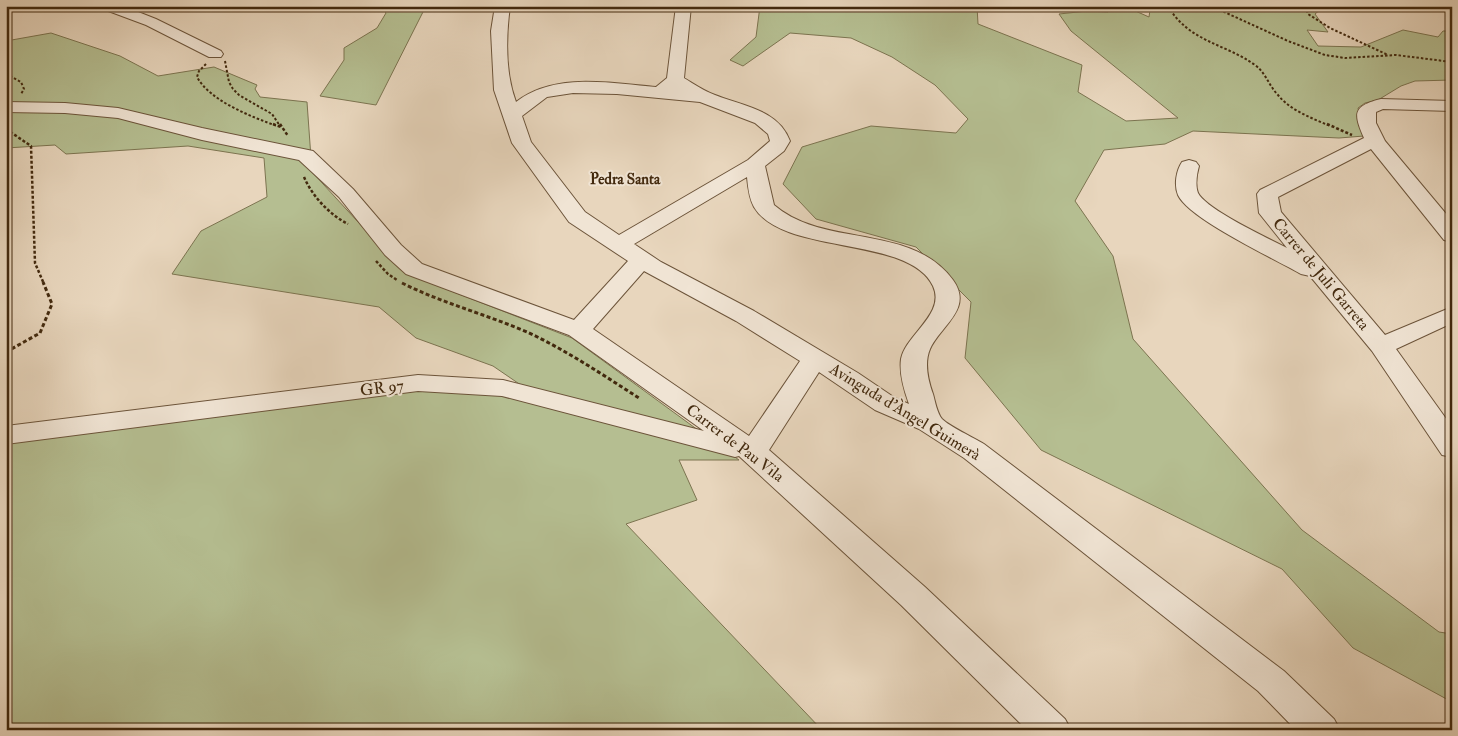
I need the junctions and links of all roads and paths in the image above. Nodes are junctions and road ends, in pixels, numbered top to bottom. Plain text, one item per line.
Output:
1 (108, 6) edge
2 (503, 6) edge
3 (684, 6) edge
4 (1168, 6) edge
5 (1211, 6) edge
6 (1305, 7) edge
7 (215, 54) junction
8 (1388, 55) junction
9 (1452, 62) edge
10 (6, 74) edge
11 (675, 80) junction
12 (503, 90) junction
13 (659, 93) junction
14 (540, 94) junction
15 (708, 98) junction
16 (13, 101) edge
17 (1452, 106) edge
18 (513, 114) junction
19 (6, 129) edge
20 (1371, 142) junction
21 (755, 164) junction
22 (1189, 166) dead end
23 (1452, 235) edge
24 (620, 244) junction
25 (642, 259) junction
26 (1323, 276) junction
27 (1452, 314) edge
28 (578, 330) junction
29 (1381, 346) junction
30 (6, 352) edge
31 (815, 358) junction
32 (929, 423) junction
33 (6, 435) edge
34 (1452, 448) edge
35 (753, 452) junction
36 (1052, 730) edge
37 (1321, 730) edge

1 - 7 street
2 - 12 street, Avinguda d'Àngel Guimerà
3 - 11 street
4 - 20 path
5 - 8 path
6 - 8 path
7 - 7 path
8 - 9 path
10 - 16 path
11 - 13 street
11 - 15 street
12 - 14 street
12 - 18 street, Avinguda d'Àngel Guimerà
13 - 14 street
13 - 15 street
14 - 18 street
15 - 21 street
16 - 28 street, Carrer de Pau Vila
17 - 20 street
18 - 24 street, Avinguda d'Àngel Guimerà
19 - 30 path
20 - 23 street
20 - 26 street, Carrer de Juli Garreta
21 - 24 street
21 - 32 street
22 - 26 street
24 - 25 street, Avinguda d'Àngel Guimerà
25 - 28 street
25 - 31 street, Avinguda d'Àngel Guimerà
26 - 29 street, Carrer de Juli Garreta
27 - 29 street
28 - 35 street, Carrer de Pau Vila
29 - 34 street, Carrer de Juli Garreta
31 - 32 street, Avinguda d'Àngel Guimerà
31 - 35 street
32 - 37 street, Avinguda d'Àngel Guimerà
33 - 35 street, GR 97
35 - 36 street, Carrer de Pau Vila

